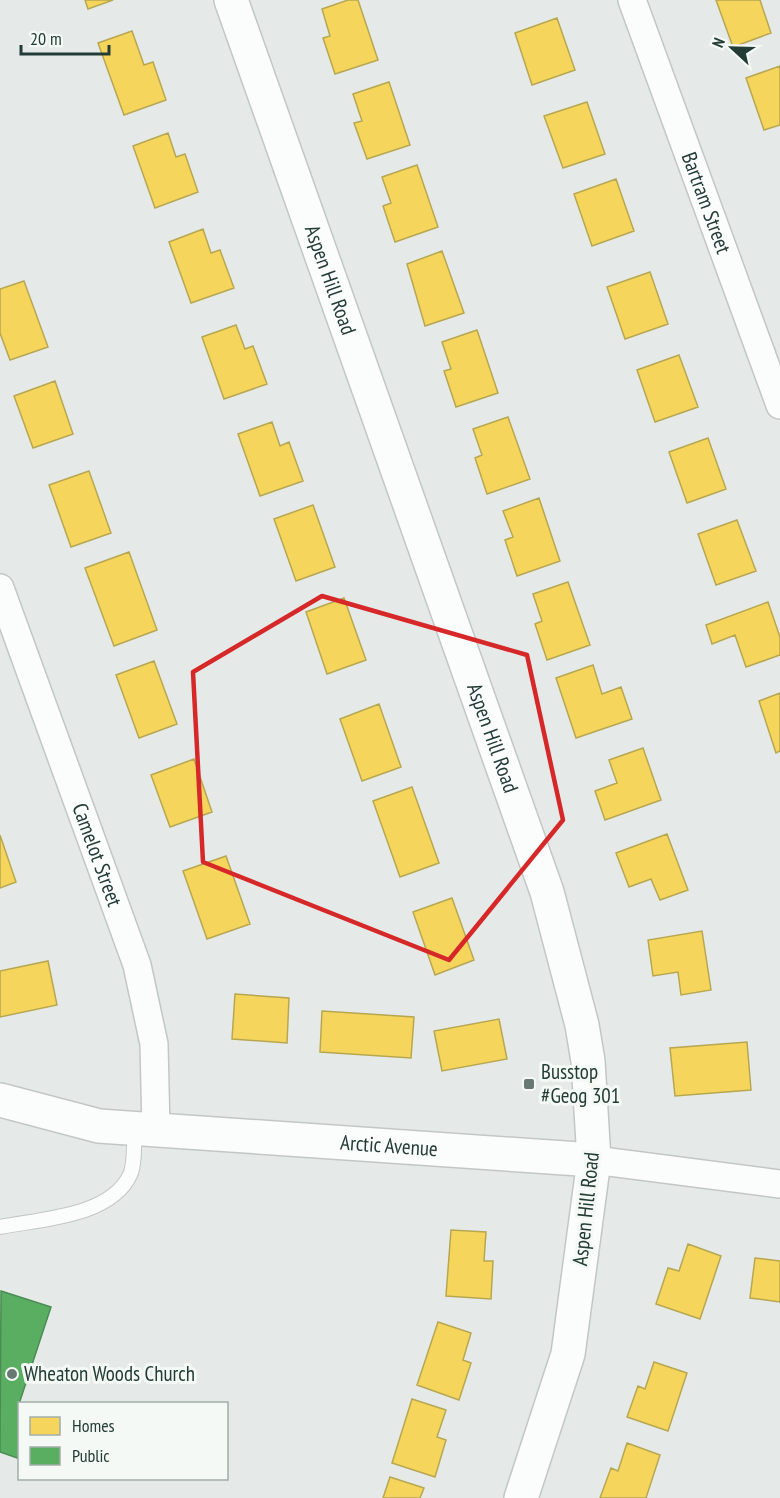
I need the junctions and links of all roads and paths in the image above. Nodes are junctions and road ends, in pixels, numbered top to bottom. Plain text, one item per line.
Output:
1 (231, 0) edge
2 (632, 0) edge
3 (780, 405) edge
4 (0, 588) edge
5 (0, 1100) edge
6 (145, 1129) junction
7 (594, 1160) junction
8 (780, 1184) edge
9 (0, 1227) edge
10 (521, 1498) edge

1 - 7 street, Aspen Hill Road
2 - 3 street, Bartram Street
4 - 6 street, Camelot Street
5 - 6 street, Arctic Avenue
6 - 7 street, Arctic Avenue
6 - 9 lane
7 - 8 street, Arctic Avenue
7 - 10 street, Aspen Hill Road

